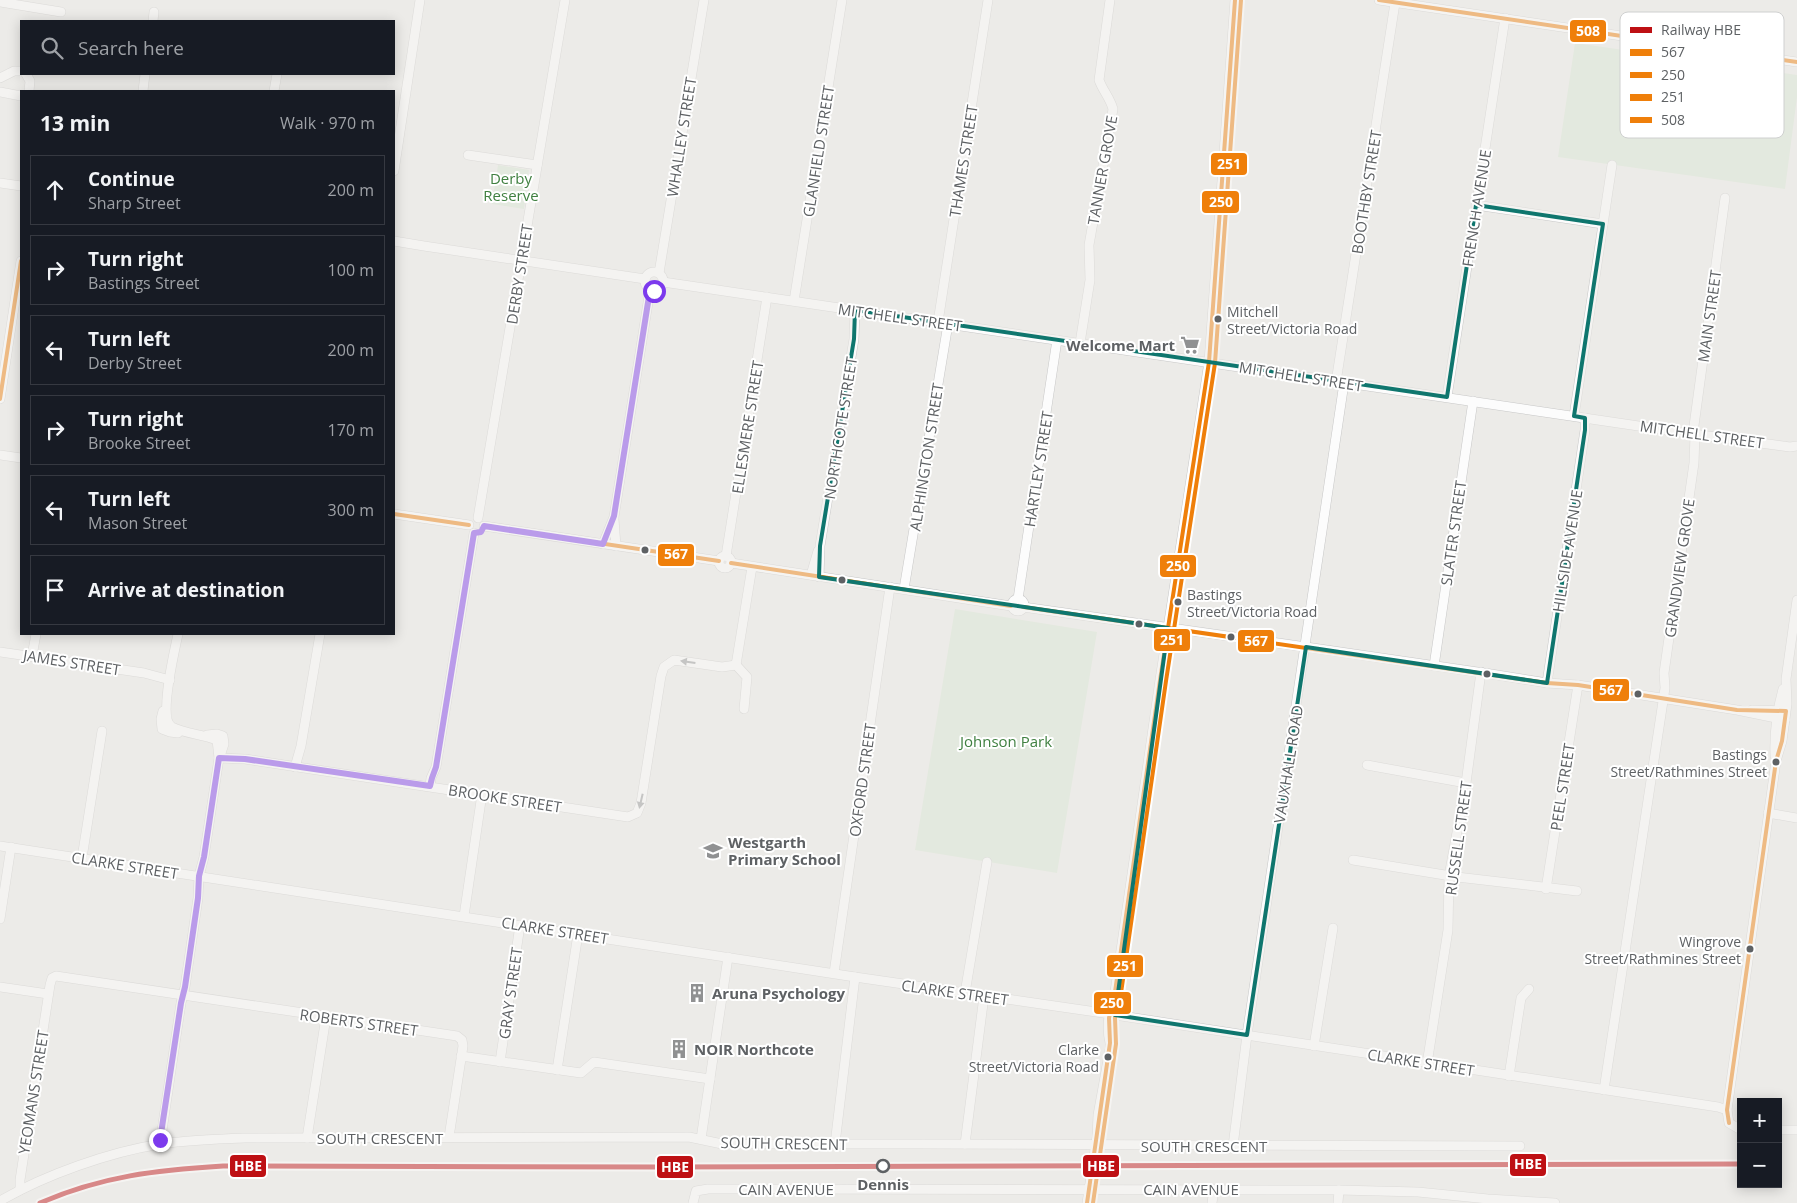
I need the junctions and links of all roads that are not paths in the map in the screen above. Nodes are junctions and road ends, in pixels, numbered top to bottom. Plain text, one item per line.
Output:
1 (420, 0) edge
2 (564, 0) edge
3 (704, 0) edge
4 (842, 0) edge
5 (988, 0) edge
6 (1110, 0) edge
7 (1235, 0) edge
8 (1379, 0) edge
9 (1392, 1) edge
10 (0, 2) edge
11 (61, 12) dead end
12 (1506, 18) junction
13 (1620, 35) edge
14 (1784, 60) edge
15 (1797, 62) edge
16 (20, 71) edge
17 (27, 75) edge
18 (145, 75) edge
19 (277, 75) edge
20 (0, 78) edge
21 (29, 90) edge
22 (143, 90) edge
23 (274, 90) edge
24 (0, 92) edge
25 (20, 96) edge
26 (468, 154) dead end
27 (395, 164) edge
28 (537, 165) junction
29 (1612, 165) dead end
30 (0, 183) edge
31 (20, 186) edge
32 (1725, 198) dead end
33 (1476, 205) junction
34 (1603, 224) junction
35 (395, 242) edge
36 (521, 261) junction
37 (20, 268) edge
38 (659, 273) junction
39 (645, 279) junction
40 (663, 282) junction
41 (650, 290) junction
42 (767, 297) junction
43 (794, 301) junction
44 (855, 310) junction
45 (12, 321) junction
46 (20, 322) edge
47 (943, 323) junction
48 (1057, 340) junction
49 (1080, 343) junction
50 (1209, 362) junction
51 (1340, 382) junction
52 (1446, 397) junction
53 (0, 399) edge
54 (1473, 401) junction
55 (1574, 416) junction
56 (1585, 418) junction
57 (1696, 434) junction
58 (1795, 448) edge
59 (0, 455) edge
60 (20, 458) edge
61 (395, 514) edge
62 (614, 516) junction
63 (478, 518) junction
64 (484, 526) junction
65 (472, 529) junction
66 (603, 544) junction
67 (616, 546) junction
68 (726, 560) junction
69 (752, 567) junction
70 (815, 576) junction
71 (890, 588) junction
72 (904, 590) junction
73 (1797, 600) edge
74 (1015, 602) junction
75 (1168, 628) junction
76 (36, 635) edge
77 (178, 635) edge
78 (320, 635) edge
79 (1306, 646) junction
80 (0, 652) edge
81 (32, 656) junction
82 (736, 665) junction
83 (1434, 666) junction
84 (1481, 672) junction
85 (171, 677) junction
86 (1547, 683) junction
87 (1578, 685) junction
88 (1660, 698) junction
89 (744, 709) dead end
90 (1782, 715) junction
91 (102, 731) dead end
92 (220, 754) junction
93 (1368, 766) dead end
94 (298, 767) junction
95 (1466, 783) junction
96 (433, 787) junction
97 (482, 794) junction
98 (1768, 813) junction
99 (1797, 818) edge
100 (0, 846) edge
101 (11, 847) junction
102 (82, 858) junction
103 (1353, 860) dead end
104 (986, 862) dead end
105 (202, 876) junction
106 (1450, 876) junction
107 (1546, 889) junction
108 (1577, 891) dead end
109 (464, 916) junction
110 (0, 919) edge
111 (520, 925) junction
112 (1333, 928) dead end
113 (578, 934) junction
114 (728, 957) junction
115 (834, 973) junction
116 (855, 977) junction
117 (0, 987) edge
118 (1529, 989) dead end
119 (965, 993) junction
120 (48, 994) junction
121 (183, 995) junction
122 (984, 996) junction
123 (1113, 1015) junction
124 (326, 1017) junction
125 (1247, 1035) junction
126 (1314, 1046) junction
127 (462, 1056) junction
128 (500, 1062) junction
129 (1428, 1064) junction
130 (557, 1070) junction
131 (1509, 1076) junction
132 (710, 1079) junction
133 (1604, 1090) junction
134 (1727, 1110) junction
135 (1737, 1128) edge
136 (1782, 1130) edge
137 (1797, 1130) edge
138 (449, 1137) junction
139 (307, 1138) junction
140 (701, 1139) junction
141 (160, 1144) junction
142 (835, 1144) junction
143 (965, 1144) junction
144 (1096, 1145) junction
145 (1233, 1146) junction
146 (1520, 1146) dead end
147 (1214, 1189) junction
148 (20, 1190) junction
149 (1089, 1190) junction
150 (1339, 1190) junction
151 (1463, 1199) edge
152 (0, 1201) edge
153 (692, 1203) edge
154 (1087, 1203) edge
155 (1212, 1203) edge
156 (1338, 1203) edge
157 (1555, 1203) edge

1 - 27 street
2 - 28 street, DERBY STREET
3 - 38 street, WHALLEY STREET
4 - 43 street, GLANFIELD STREET
5 - 47 street, THAMES STREET
6 - 49 street, TANNER GROVE
7 - 50 street
8 - 9 street
9 - 12 street
9 - 51 street, BOOTHBY STREET
10 - 11 street
12 - 13 street
12 - 33 street, FRENCH AVENUE
14 - 15 street
16 - 20 street
17 - 21 street
18 - 22 street
19 - 23 street
24 - 25 street
26 - 28 street
28 - 36 street, DERBY STREET
29 - 34 street
30 - 31 street
32 - 57 street, MAIN STREET
33 - 34 street
33 - 52 street, FRENCH AVENUE
34 - 55 street
35 - 36 street
36 - 39 street
36 - 63 street, DERBY STREET
37 - 45 street
38 - 39 street
38 - 40 street
39 - 41 street
40 - 41 street
40 - 42 street, MITCHELL STREET
41 - 62 street
42 - 43 street, MITCHELL STREET
42 - 68 street, ELLESMERE STREET
43 - 44 street, MITCHELL STREET
44 - 47 street, MITCHELL STREET
44 - 70 street, NORTHCOTE STREET
45 - 46 street
45 - 53 street
47 - 48 street, MITCHELL STREET
47 - 72 street, ALPHINGTON STREET
48 - 49 street, MITCHELL STREET
48 - 74 street, HARTLEY STREET
49 - 50 street, MITCHELL STREET
50 - 51 street, MITCHELL STREET
50 - 75 street
51 - 52 street, MITCHELL STREET
51 - 79 street, VAUXHALL ROAD
52 - 54 street, MITCHELL STREET
54 - 55 street, MITCHELL STREET
54 - 83 street, SLATER STREET
55 - 56 street, MITCHELL STREET
56 - 57 street, MITCHELL STREET
56 - 86 street, HILLSIDE AVENUE
57 - 58 street, MITCHELL STREET
57 - 88 street, GRANDVIEW GROVE
59 - 60 street
61 - 65 street
62 - 66 street
62 - 67 street
63 - 64 street
63 - 65 street
64 - 65 street
64 - 66 street
65 - 96 street
66 - 67 street
67 - 68 street
68 - 69 street
69 - 70 street
69 - 82 street
70 - 71 street
71 - 72 street
71 - 115 street, OXFORD STREET
72 - 74 street
73 - 90 street
74 - 75 street
75 - 79 street
75 - 123 street
76 - 81 street
77 - 85 street
78 - 94 street
79 - 83 street
79 - 125 street, VAUXHALL ROAD
80 - 81 street, JAMES STREET
81 - 85 street, JAMES STREET
82 - 89 street
82 -> 97 street, BROOKE STREET
83 - 84 street
84 - 86 street
84 - 95 street, RUSSELL STREET
85 - 92 street
86 - 87 street
87 - 88 street
87 - 107 street, PEEL STREET
88 - 90 street
88 - 133 street, GRANDVIEW GROVE
90 - 98 street
91 - 102 street
92 - 94 street, BROOKE STREET
92 - 105 street
93 - 95 street
94 - 96 street, BROOKE STREET
95 - 106 street, RUSSELL STREET
96 - 97 street, BROOKE STREET
97 - 109 street
98 - 99 street
98 - 134 street
100 - 101 street, CLARKE STREET
101 - 102 street, CLARKE STREET
101 - 110 street
102 - 105 street, CLARKE STREET
103 - 106 street
104 - 119 street
105 - 109 street, CLARKE STREET
105 - 121 street
106 - 107 street
106 - 129 street, RUSSELL STREET
107 - 108 street
109 - 111 street, CLARKE STREET
111 - 113 street, CLARKE STREET
111 - 128 street, GRAY STREET
112 - 126 street
113 - 114 street, CLARKE STREET
113 - 130 street
114 - 115 street, CLARKE STREET
114 - 132 street
115 - 116 street, CLARKE STREET
116 - 119 street, CLARKE STREET
116 - 142 street
117 - 120 street
118 - 131 street
119 - 122 street, CLARKE STREET
120 - 121 street, ROBERTS STREET
120 - 148 street, YEOMANS STREET
121 - 124 street, ROBERTS STREET
121 - 141 street
122 - 123 street, CLARKE STREET
122 - 143 street
123 - 125 street, CLARKE STREET
123 - 144 street
124 - 127 street, ROBERTS STREET
124 - 139 street
125 - 126 street, CLARKE STREET
125 - 145 street, VAUXHALL ROAD
126 - 129 street, CLARKE STREET
127 - 128 street
127 - 138 street
128 - 130 street
129 - 131 street, CLARKE STREET
130 - 132 street
131 - 133 street, CLARKE STREET
132 - 140 street
133 - 134 street, CLARKE STREET
134 - 135 street
136 - 137 street
138 - 139 street, SOUTH CRESCENT
138 - 140 street, SOUTH CRESCENT
139 - 141 street, SOUTH CRESCENT
140 - 142 street, SOUTH CRESCENT
141 - 148 street, SOUTH CRESCENT
142 - 143 street, SOUTH CRESCENT
143 - 144 street, SOUTH CRESCENT
144 - 145 street, SOUTH CRESCENT
144 - 149 street
145 - 146 street, SOUTH CRESCENT
147 - 149 street, CAIN AVENUE
147 - 150 street, CAIN AVENUE
147 - 155 street
148 - 152 street, SOUTH CRESCENT
149 - 153 street, CAIN AVENUE
149 - 154 street
150 - 151 street, CAIN AVENUE
150 - 156 street
151 - 157 street, CAIN AVENUE

